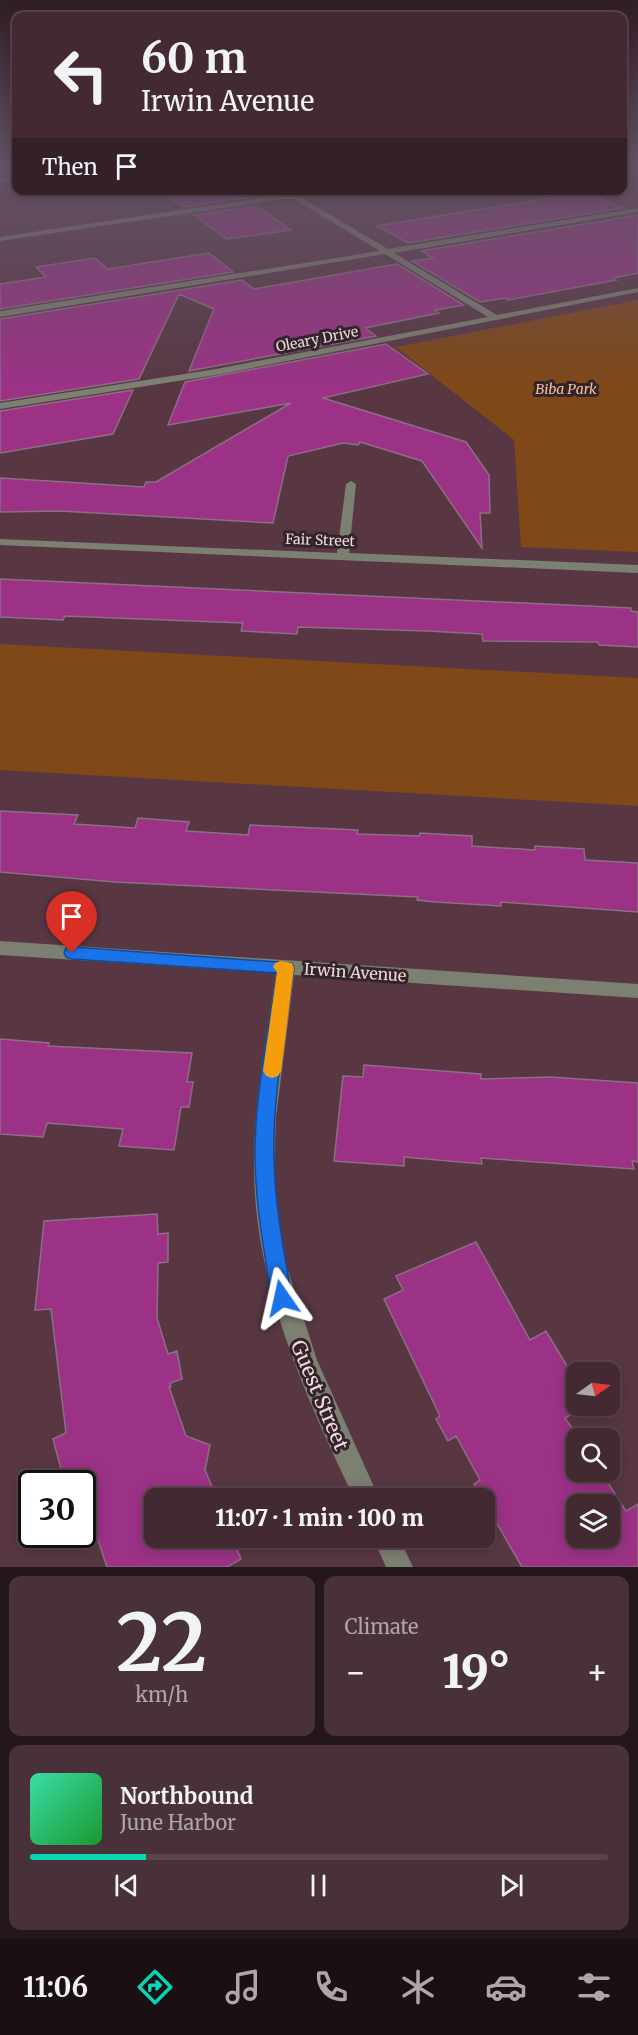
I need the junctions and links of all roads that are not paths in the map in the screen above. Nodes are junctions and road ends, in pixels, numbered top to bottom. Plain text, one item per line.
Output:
1 (370, 241) edge
2 (447, 241) edge
3 (387, 251) junction
4 (638, 290) edge
5 (0, 314) edge
6 (496, 318) junction
7 (0, 406) edge
8 (351, 484) dead end
9 (0, 542) edge
10 (343, 556) junction
11 (638, 569) edge
12 (0, 948) edge
13 (286, 968) junction
14 (638, 991) edge
15 (362, 1488) edge
16 (391, 1548) edge
17 (400, 1567) edge

1 - 3 street
2 - 3 street
3 - 5 street
3 - 6 street
4 - 6 street, Oleary Drive
6 - 7 street, Oleary Drive
8 - 10 street
9 - 10 street, Fair Street
10 - 11 street, Fair Street
12 - 13 street, Irwin Avenue
13 - 14 street, Irwin Avenue
13 - 15 street, Guest Street
16 - 17 street

